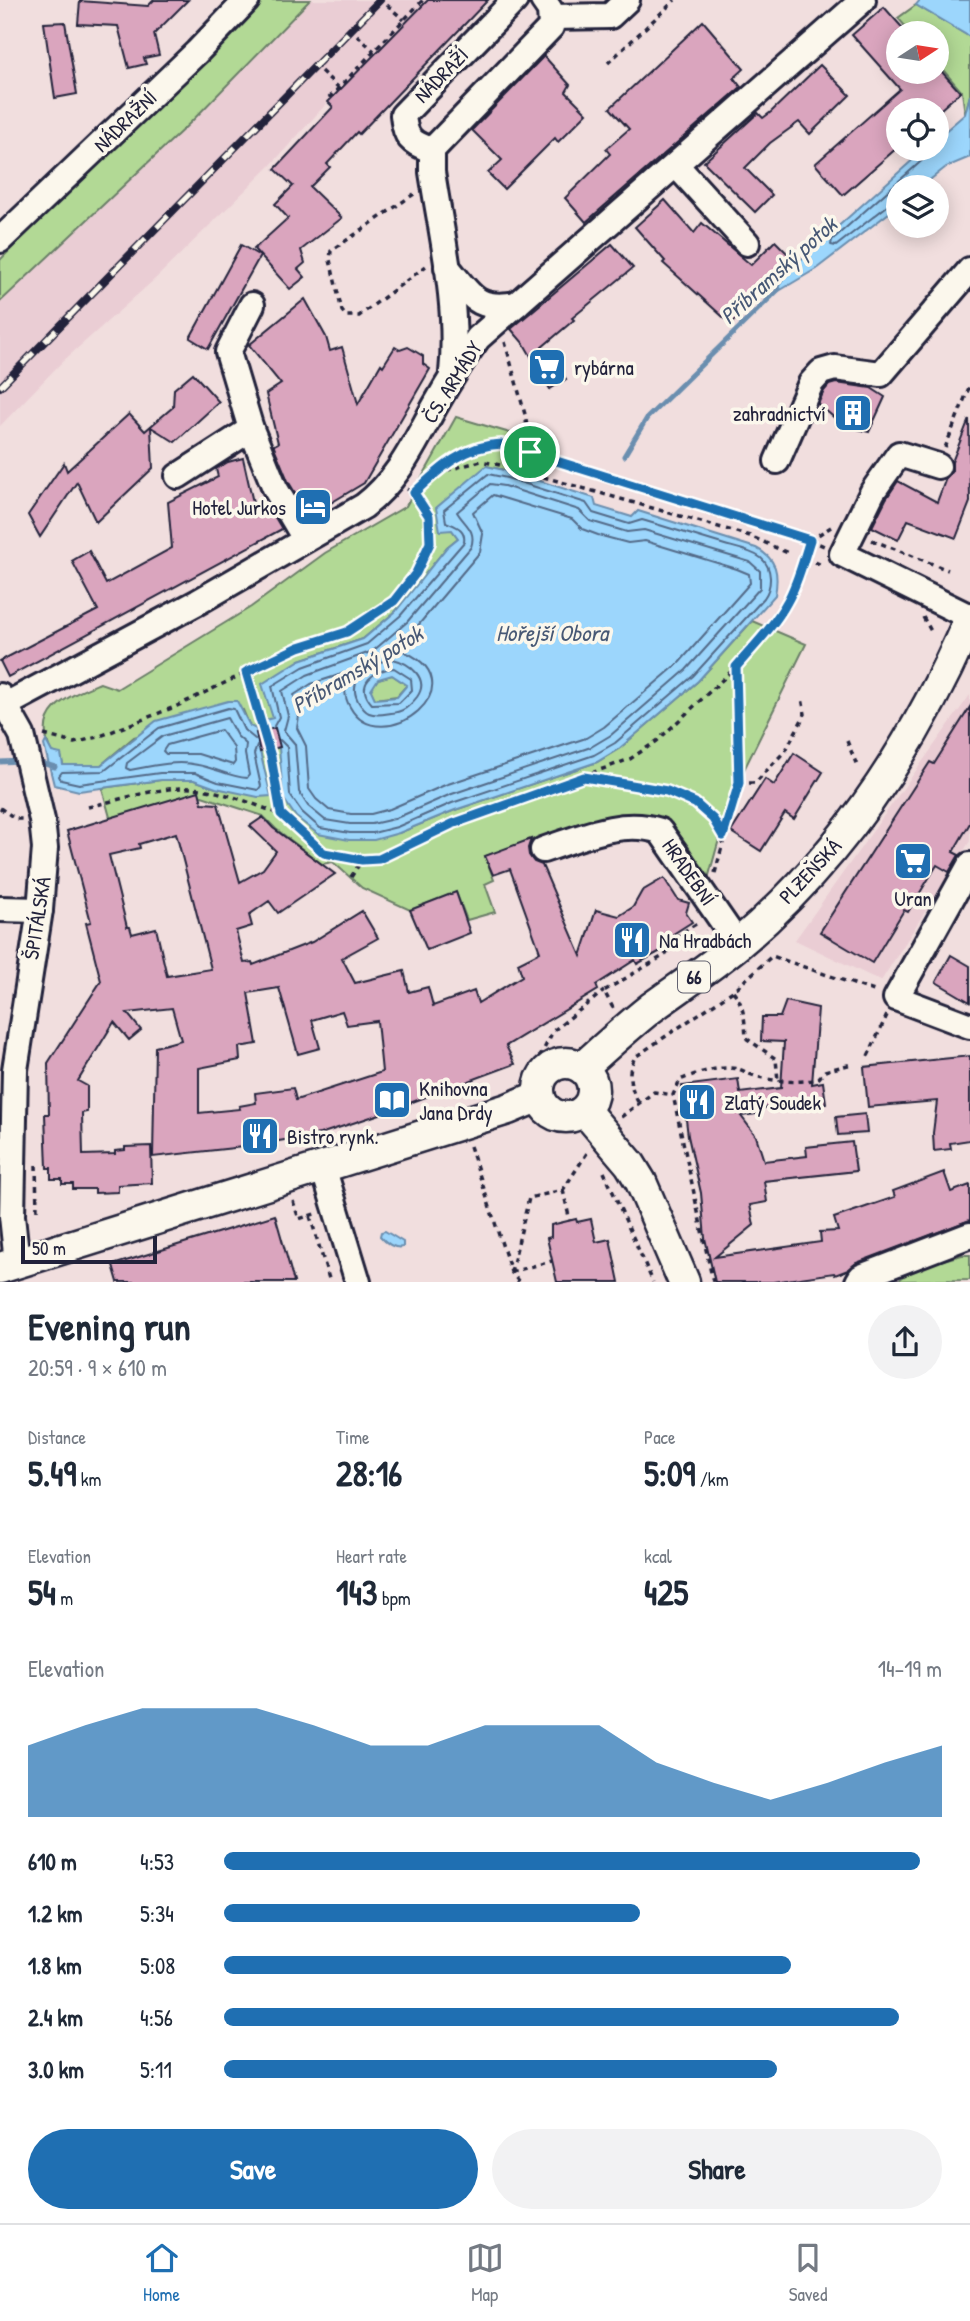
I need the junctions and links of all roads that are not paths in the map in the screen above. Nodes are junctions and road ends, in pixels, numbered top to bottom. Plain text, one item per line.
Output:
1 (247, 0) edge
2 (515, 0) edge
3 (627, 0) edge
4 (845, 0) edge
5 (863, 0) edge
6 (554, 6) edge
7 (798, 57) junction
8 (432, 150) junction
9 (676, 165) junction
10 (0, 240) edge
11 (747, 243) dead end
12 (440, 264) junction
13 (970, 270) edge
14 (517, 304) junction
15 (252, 305) dead end
16 (452, 376) junction
17 (251, 429) junction
18 (777, 461) dead end
19 (938, 466) road end
20 (177, 476) dead end
21 (305, 539) junction
22 (970, 618) edge
23 (2, 703) edge
24 (543, 850) dead end
25 (970, 865) edge
26 (0, 909) edge
27 (40, 910) junction
28 (738, 944) junction
29 (970, 1026) edge
30 (582, 1068) junction
31 (540, 1096) junction
32 (585, 1111) junction
33 (323, 1167) junction
34 (970, 1235) edge
35 (9, 1266) edge
36 (853, 1280) edge
37 (358, 1282) edge
38 (684, 1282) edge

1 - 10 street, NÁDRAŽNÍ
2 - 8 street, NÁDRAŽÍ
3 - 6 street
4 - 7 street
5 - 7 street, ČS. ARMÁDY
6 - 8 street
7 - 9 street, ČS. ARMÁDY
8 - 12 street
9 - 11 street
9 - 14 street, ČS. ARMÁDY
12 - 14 street
12 - 16 street
13 - 18 street
14 - 16 street, ČS. ARMÁDY
15 - 17 street
16 - 21 street, ČS. ARMÁDY
17 - 20 street
17 - 21 street
19 - 22 street
21 - 23 street, ČS. ARMÁDY
22 - 28 main road, PLZEŇSKÁ / 66
23 - 27 street, ŠPITÁLSKÁ
24 - 28 street, HRADEBNÍ
25 - 29 street
26 - 27 street
27 - 35 street, ŠPITÁLSKÁ
28 - 30 main road, PLZEŇSKÁ / 66
30 - 31 main road
30 - 32 main road
31 - 32 main road
31 - 33 main road
32 - 38 main road
33 - 35 main road
33 - 37 street
34 - 36 street

